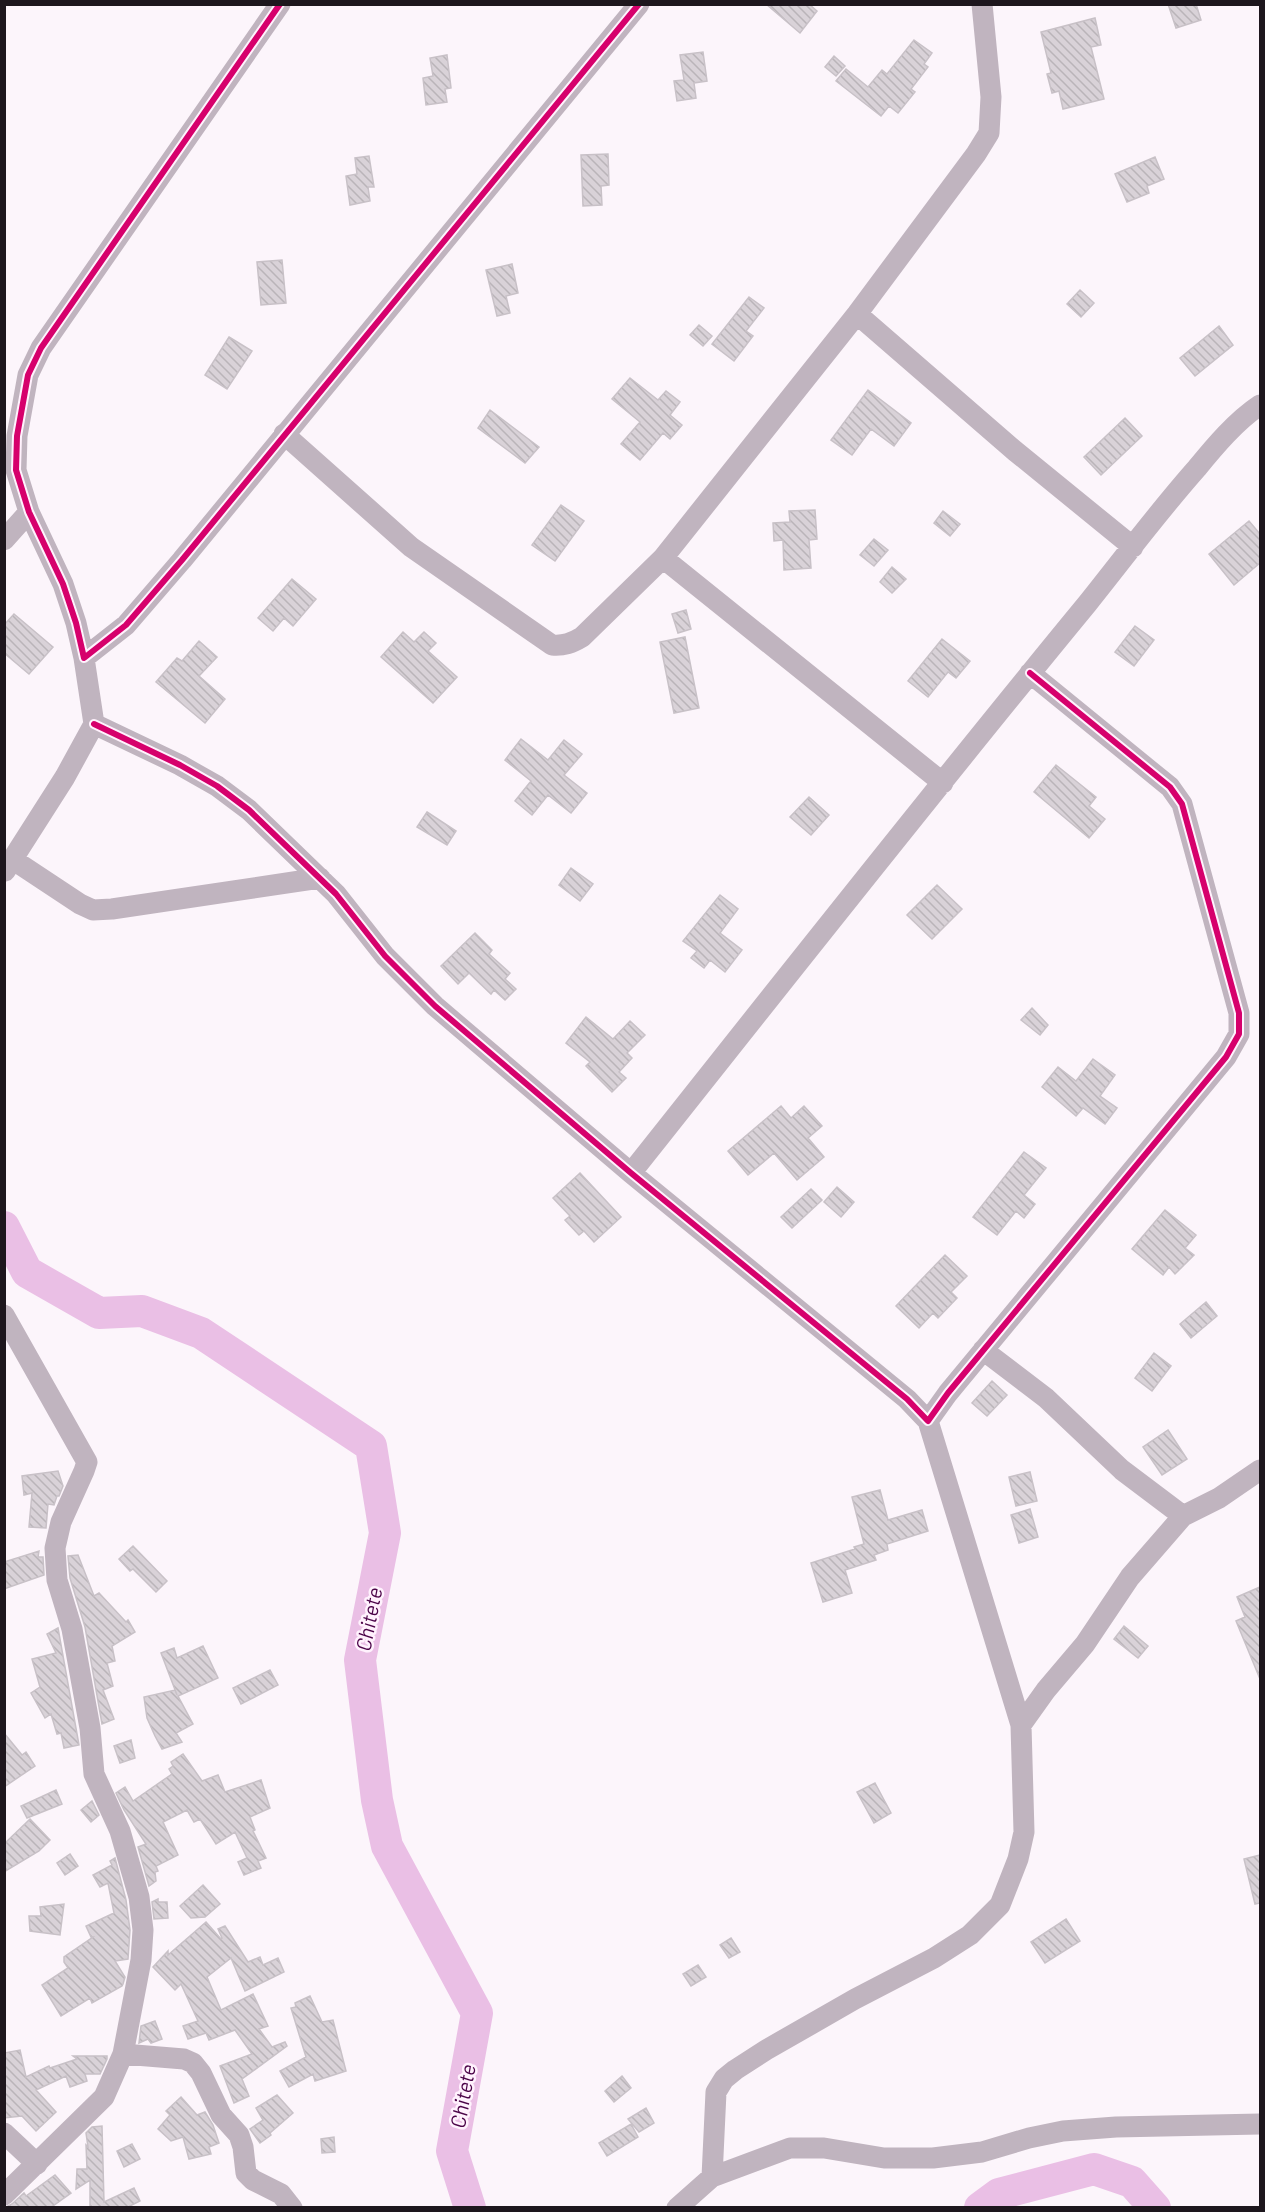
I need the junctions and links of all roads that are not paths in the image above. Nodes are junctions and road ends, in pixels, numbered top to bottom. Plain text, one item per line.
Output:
1 (280, 4) edge
2 (639, 4) edge
3 (982, 4) edge
4 (858, 314) junction
5 (1260, 405) edge
6 (284, 434) junction
7 (29, 512) junction
8 (4, 540) edge
9 (1133, 547) junction
10 (663, 558) junction
11 (84, 658) junction
12 (1030, 673) junction
13 (94, 724) junction
14 (943, 783) junction
15 (8, 865) edge
16 (320, 878) junction
17 (630, 1173) junction
18 (4, 1315) edge
19 (983, 1350) junction
20 (928, 1420) junction
21 (1260, 1470) edge
22 (1183, 1516) junction
23 (1021, 1725) junction
24 (123, 2054) junction
25 (1260, 2124) edge
26 (4, 2133) edge
27 (37, 2164) junction
28 (712, 2177) junction
29 (4, 2195) edge
30 (292, 2208) edge
31 (677, 2208) edge

1 - 7 street
2 - 6 street
3 - 4 street
4 - 9 street
4 - 10 street
5 - 9 street
6 - 10 street
6 - 11 street
7 - 8 street
7 - 11 street
9 - 12 street
10 - 14 street
11 - 13 street
12 - 14 street
12 - 19 street
13 - 15 street
13 - 16 street
14 - 17 street
15 - 16 street
16 - 17 street
17 - 20 street
18 - 24 street
19 - 20 street
19 - 22 street
20 - 23 street
21 - 22 street
22 - 23 street
23 - 28 street
24 - 27 street
24 - 30 street
25 - 28 street
26 - 27 street
27 - 29 street
28 - 31 street

